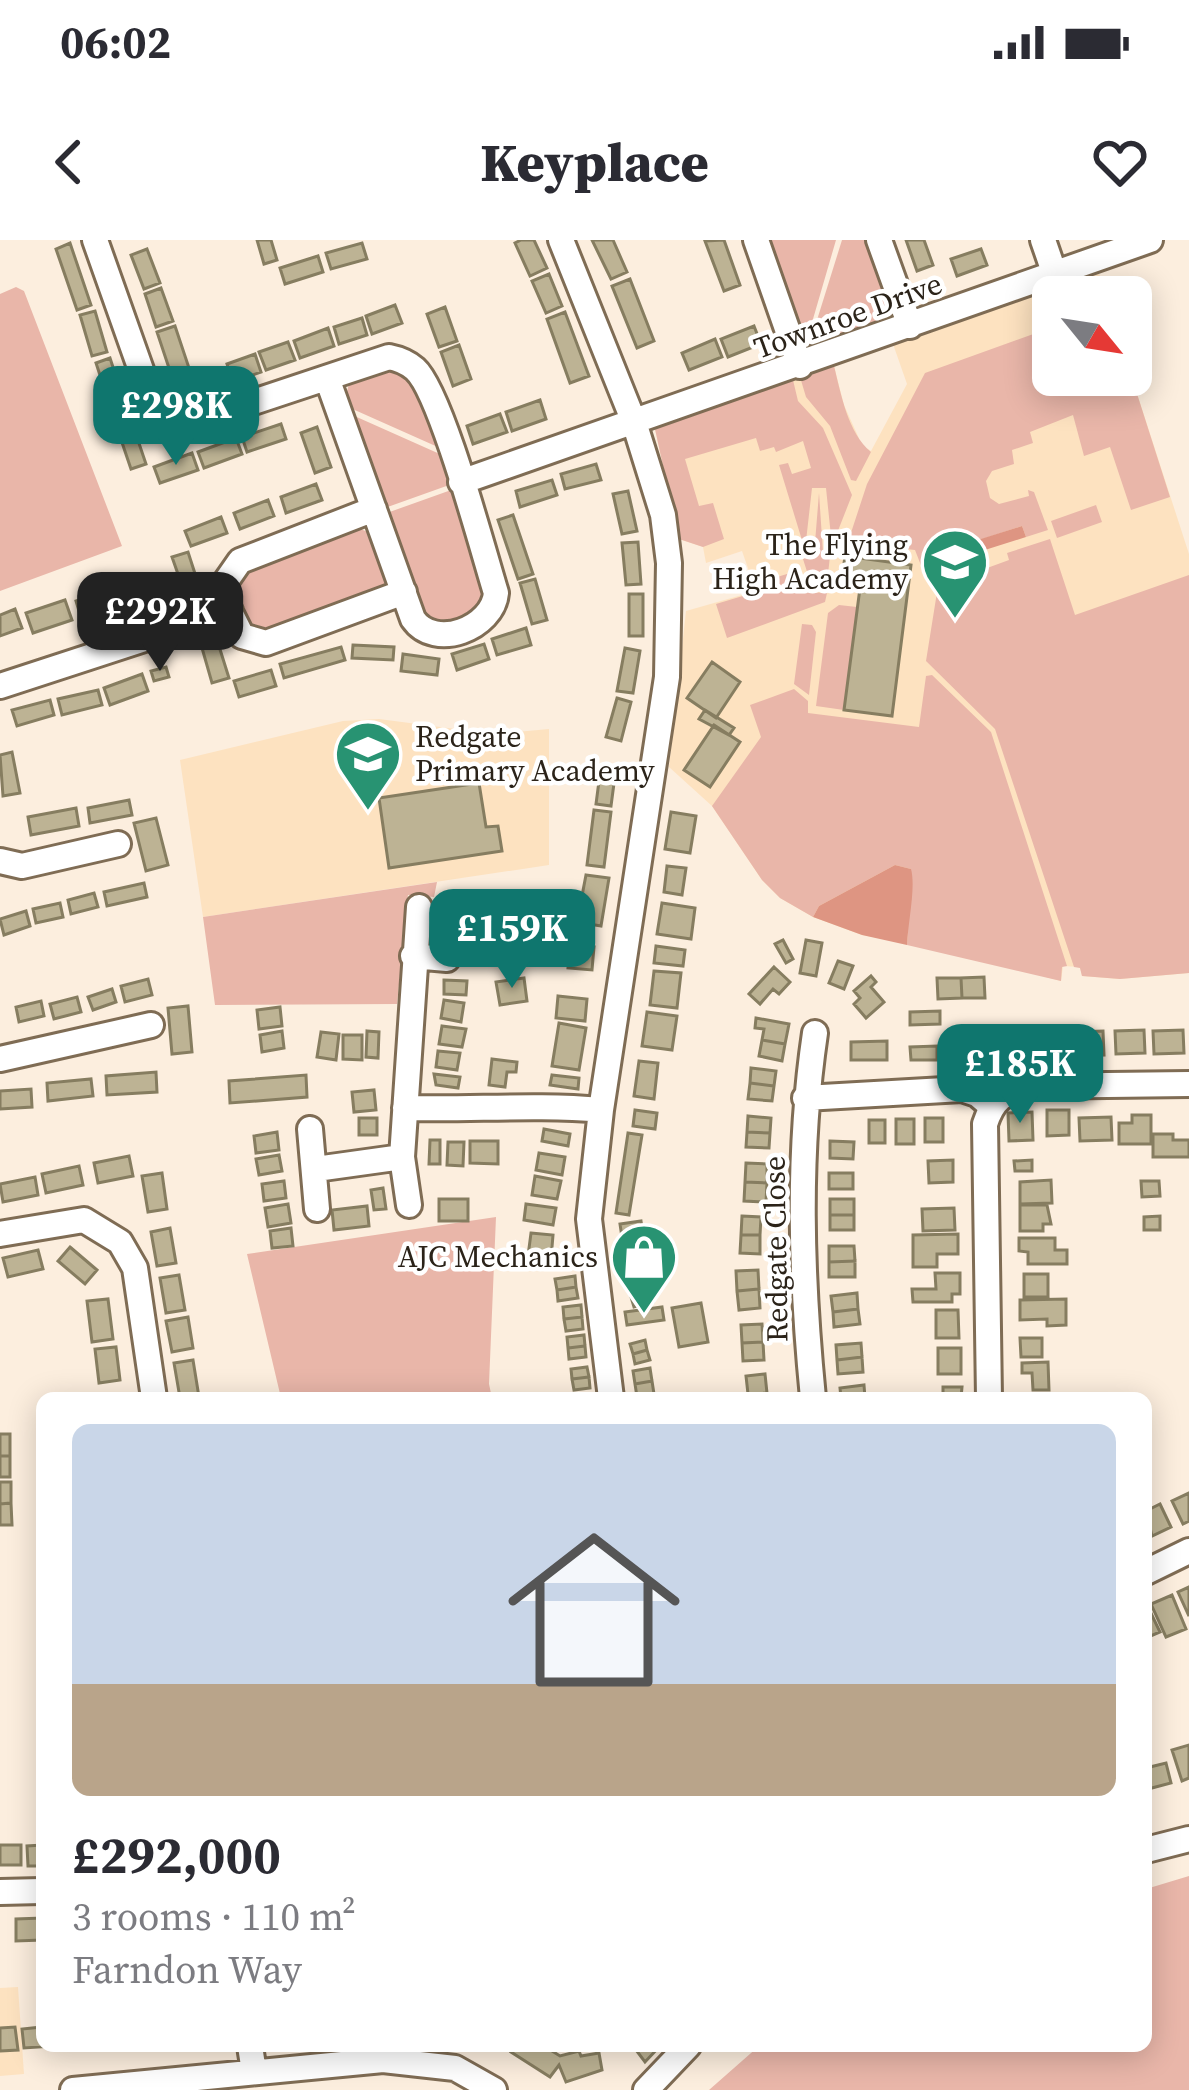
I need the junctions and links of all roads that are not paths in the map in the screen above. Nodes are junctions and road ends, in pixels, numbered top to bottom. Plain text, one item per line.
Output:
1 (95, 240) edge
2 (561, 240) edge
3 (756, 240) edge
4 (879, 240) edge
5 (1043, 240) edge
6 (1150, 240) edge
7 (1054, 272) junction
8 (910, 326) junction
9 (800, 366) junction
10 (327, 378) junction
11 (634, 422) junction
12 (461, 482) junction
13 (374, 509) junction
14 (404, 592) junction
15 (230, 611) junction
16 (0, 686) edge
17 (118, 844) dead end
18 (0, 861) edge
19 (419, 907) dead end
20 (413, 956) junction
21 (447, 959) dead end
22 (151, 1025) dead end
23 (815, 1033) dead end
24 (0, 1059) edge
25 (1189, 1084) edge
26 (806, 1098) junction
27 (991, 1106) junction
28 (405, 1108) junction
29 (601, 1110) junction
30 (310, 1129) dead end
31 (402, 1156) junction
32 (316, 1169) junction
33 (409, 1204) dead end
34 (317, 1209) dead end
35 (0, 1234) edge
36 (153, 1392) edge
37 (610, 1392) edge
38 (812, 1392) edge
39 (989, 1392) edge
40 (1189, 1552) edge
41 (1152, 1568) edge
42 (1189, 1839) edge
43 (1152, 1848) edge
44 (36, 1891) edge
45 (0, 1892) edge
46 (251, 2052) edge
47 (682, 2052) edge
48 (254, 2072) junction
49 (73, 2090) edge
50 (494, 2090) edge
51 (646, 2090) edge

1 - 10 street
2 - 11 street
3 - 9 street
4 - 8 street
5 - 7 street
6 - 7 street, Townroe Drive
7 - 8 street, Townroe Drive
8 - 9 street, Townroe Drive
9 - 11 street, Townroe Drive
10 - 12 street
10 - 13 street
11 - 12 street, Townroe Drive
11 - 29 street
12 - 14 street
13 - 14 street
13 - 15 street
14 - 15 street
15 - 16 street
17 - 18 street
19 - 20 street
20 - 21 street
20 - 28 street
22 - 24 street
23 - 26 street, Redgate Close
25 - 27 street
26 - 27 street
26 - 38 street, Redgate Close
27 - 39 street
28 - 29 street
28 - 31 street
29 - 37 street
30 - 32 street
31 - 32 street
31 - 33 street
32 - 34 street
35 - 36 street
40 - 41 street
42 - 43 street
44 - 45 street
46 - 48 street
47 - 51 street
48 - 49 street
48 - 50 street

